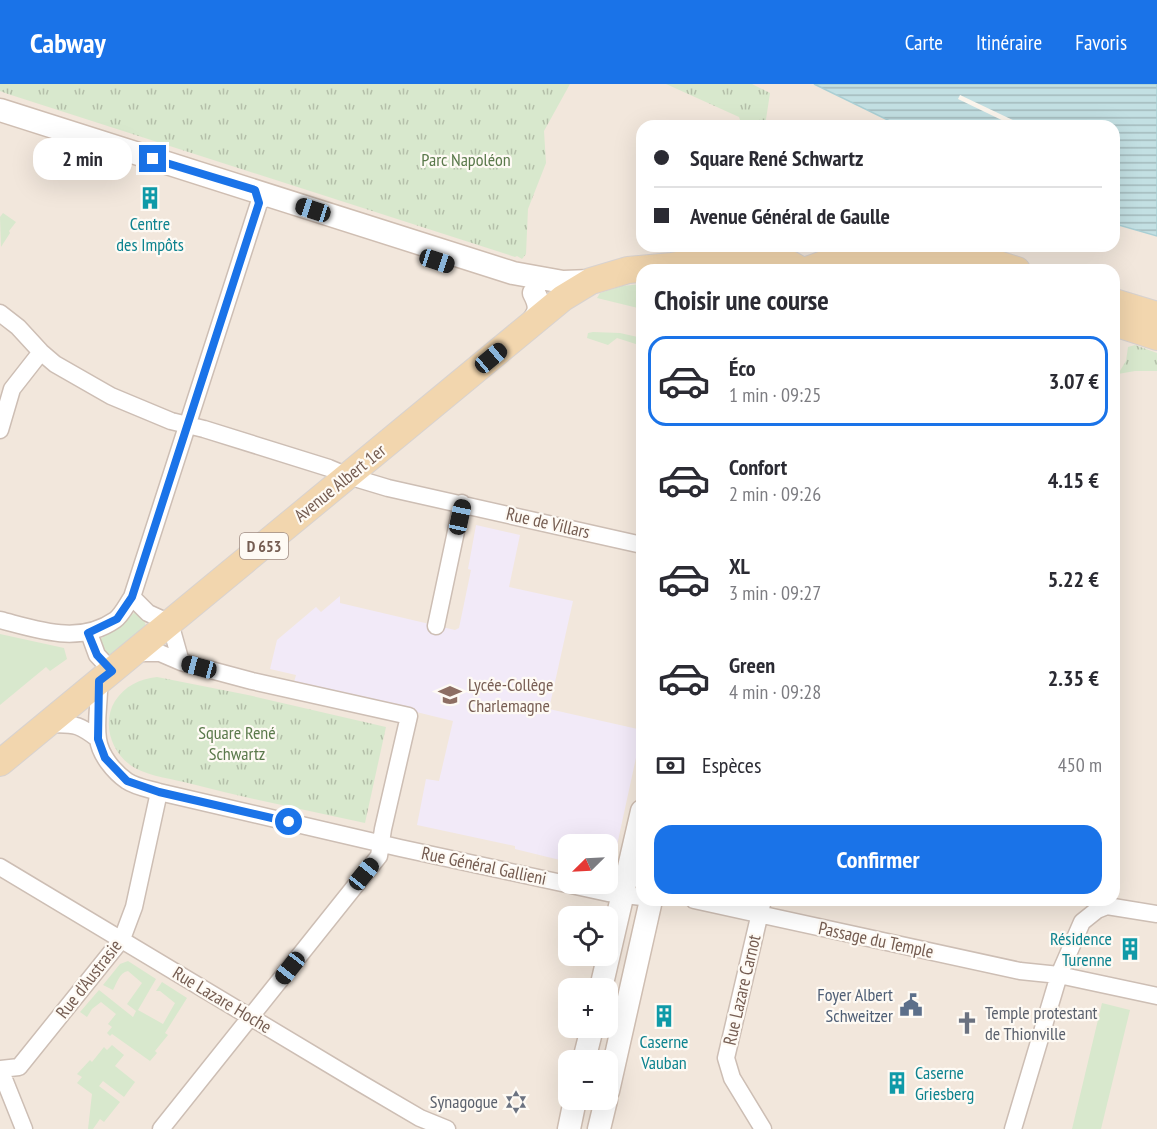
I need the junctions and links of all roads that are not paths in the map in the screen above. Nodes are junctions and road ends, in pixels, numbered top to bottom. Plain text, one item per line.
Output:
1 (0, 110) edge
2 (0, 119) edge
3 (261, 196) junction
4 (858, 252) edge
5 (941, 262) edge
6 (694, 264) edge
7 (743, 264) edge
8 (760, 264) edge
9 (789, 264) edge
10 (823, 264) edge
11 (888, 264) edge
12 (960, 264) edge
13 (636, 270) edge
14 (591, 281) junction
15 (534, 293) junction
16 (564, 298) junction
17 (1120, 304) edge
18 (0, 313) edge
19 (1157, 315) edge
20 (1120, 325) edge
21 (528, 328) junction
22 (1157, 337) edge
23 (41, 352) junction
24 (188, 426) junction
25 (0, 430) edge
26 (348, 477) junction
27 (462, 503) junction
28 (636, 544) edge
29 (132, 597) junction
30 (0, 620) edge
31 (170, 623) junction
32 (436, 626) dead end
33 (88, 633) junction
34 (135, 653) junction
35 (181, 662) junction
36 (106, 676) junction
37 (48, 724) junction
38 (98, 739) junction
39 (0, 763) edge
40 (159, 792) junction
41 (381, 844) junction
42 (636, 862) edge
43 (0, 867) edge
44 (632, 896) edge
45 (650, 906) edge
46 (762, 907) edge
47 (1157, 914) edge
48 (122, 939) junction
49 (1059, 975) junction
50 (604, 978) edge
51 (1157, 996) edge
52 (250, 1018) junction
53 (617, 1050) edge
54 (0, 1069) edge
55 (573, 1110) edge
56 (604, 1110) edge
57 (426, 1124) edge
58 (24, 1129) edge
59 (161, 1129) edge
60 (447, 1129) edge
61 (568, 1129) edge
62 (599, 1129) edge
63 (763, 1129) edge
64 (1013, 1129) edge

1 - 3 street
2 - 3 street
3 - 14 street
3 - 15 street
3 - 24 street
4 - 10 main road
5 - 11 main road
5 - 12 main road
6 - 7 main road, Avenue Albert 1er / D 653
8 - 9 main road, Avenue Albert 1er
13 - 14 main road, Avenue Albert 1er / D 653
14 - 16 main road, Avenue Albert 1er / D 653
15 - 16 street
15 - 21 street
16 - 21 main road, Avenue Albert 1er / D 653
17 - 19 main road
18 - 23 street, Rue de Villars
20 - 22 main road
21 - 26 main road, Avenue Albert 1er / D 653
23 - 24 street, Rue de Villars
23 - 25 street
24 - 26 street, Rue de Villars
24 - 29 street
26 - 27 street, Rue de Villars
26 - 31 main road, Avenue Albert 1er / D 653
27 - 28 street, Rue de Villars
27 - 32 street
29 - 31 street
29 - 33 street
30 - 33 street
31 - 34 main road, Avenue Albert 1er / D 653
31 - 35 street
33 - 36 street
34 - 35 street
34 - 36 main road, Avenue Albert 1er / D 653
35 - 41 street
36 - 37 main road, Avenue Albert 1er / D 653
36 - 38 street
37 - 38 street
37 - 39 main road, Avenue Albert 1er / D 653
38 - 40 street
40 - 41 street
40 - 48 street, Rue d'Austrasie
41 - 44 street, Rue Général Gallieni
41 - 52 street
42 - 44 street
43 - 48 street, Rue Lazare Hoche
44 - 50 street
45 - 53 street
46 - 49 street, Passage du Temple
46 - 63 street, Rue Lazare Carnot
47 - 49 street
48 - 52 street, Rue Lazare Hoche
48 - 54 street, Rue d'Austrasie
49 - 51 street, Passage du Temple
49 - 64 street
52 - 57 street, Rue Lazare Hoche
52 - 59 street
54 - 58 street
55 - 61 street
56 - 62 street
57 - 60 street, Rue Lazare Hoche

